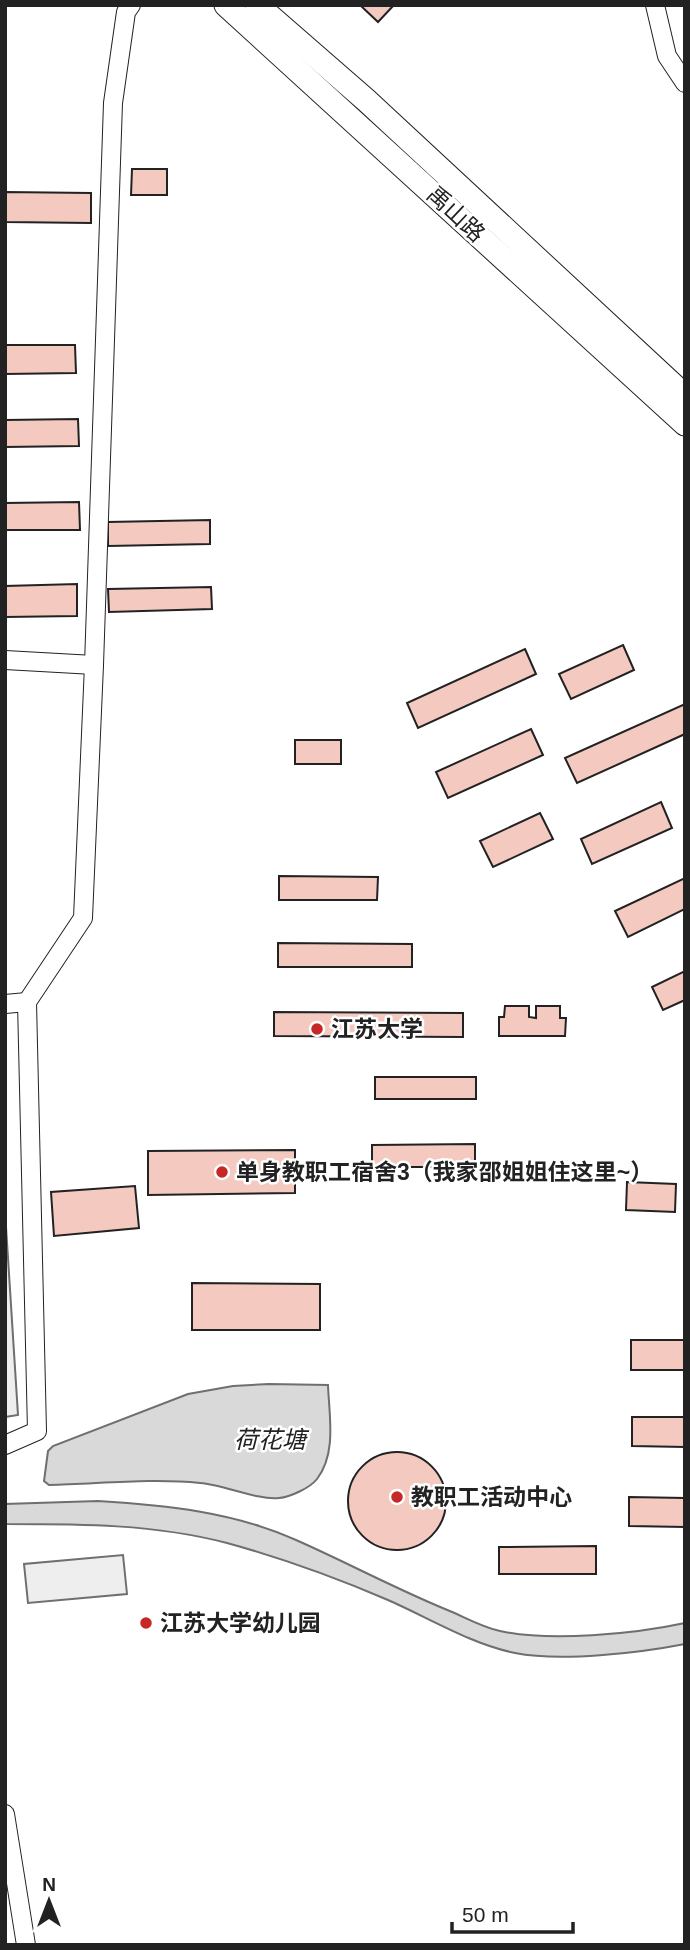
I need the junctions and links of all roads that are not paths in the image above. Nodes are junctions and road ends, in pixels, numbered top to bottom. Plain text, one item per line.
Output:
1 (131, 5) edge
2 (226, 5) edge
3 (257, 5) edge
4 (655, 5) edge
5 (685, 83) edge
6 (685, 396) edge
7 (685, 424) edge
8 (5, 660) edge
9 (94, 665) junction
10 (27, 1002) junction
11 (5, 1004) edge
12 (5, 1445) edge
13 (5, 1814) edge
14 (26, 1945) edge

1 - 9 street
2 - 7 main road, 禹山路
3 - 6 main road, 禹山路
4 - 5 street
8 - 9 street
9 - 10 street
10 - 11 street
10 - 12 street
13 - 14 street

